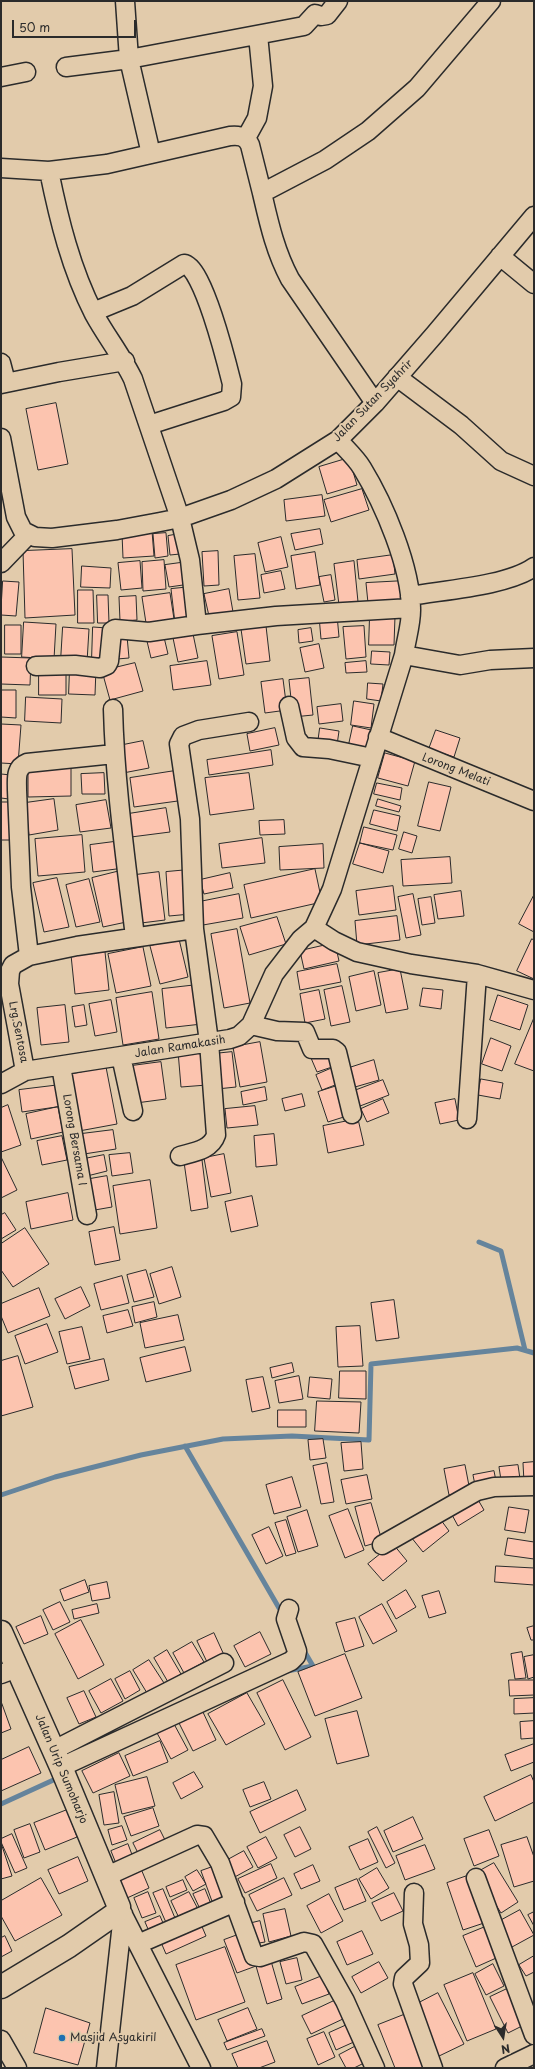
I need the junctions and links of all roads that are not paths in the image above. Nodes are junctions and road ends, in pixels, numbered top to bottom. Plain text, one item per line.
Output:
1 (125, 1) edge
2 (338, 1) edge
3 (491, 1) edge
4 (258, 35) junction
5 (129, 59) junction
6 (66, 67) dead end
7 (26, 72) dead end
8 (1, 77) edge
9 (246, 138) junction
10 (151, 154) junction
11 (1, 168) edge
12 (49, 171) junction
13 (262, 193) junction
14 (534, 216) edge
15 (500, 256) junction
16 (534, 284) edge
17 (93, 312) junction
18 (125, 362) junction
19 (1, 363) edge
20 (397, 377) junction
21 (3, 383) edge
22 (375, 403) junction
23 (149, 425) junction
24 (1, 438) edge
25 (338, 440) junction
26 (531, 470) edge
27 (180, 518) junction
28 (28, 535) junction
29 (1, 563) edge
30 (534, 567) edge
31 (411, 602) junction
32 (197, 625) junction
33 (404, 655) junction
34 (534, 658) edge
35 (36, 666) dead end
36 (289, 706) dead end
37 (113, 709) dead end
38 (249, 722) dead end
39 (378, 737) junction
40 (114, 754) junction
41 (372, 758) junction
42 (534, 801) edge
43 (314, 928) junction
44 (194, 929) junction
45 (135, 937) junction
46 (29, 956) junction
47 (477, 974) junction
48 (534, 990) edge
49 (251, 1025) junction
50 (209, 1042) junction
51 (121, 1056) junction
52 (61, 1066) junction
53 (25, 1071) junction
54 (1, 1084) edge
55 (133, 1111) dead end
56 (352, 1114) dead end
57 (467, 1119) dead end
58 (180, 1156) dead end
59 (87, 1215) dead end
60 (534, 1486) edge
61 (382, 1545) dead end
62 (289, 1609) dead end
63 (1, 1632) edge
64 (224, 1663) dead end
65 (9, 1671) edge
66 (61, 1768) junction
67 (107, 1876) junction
68 (476, 1878) dead end
69 (414, 1893) dead end
70 (235, 1902) junction
71 (121, 1911) junction
72 (138, 1944) junction
73 (1, 1988) edge
74 (534, 2036) edge
75 (1, 2040) edge
76 (534, 2054) edge
77 (17, 2068) edge
78 (106, 2068) edge
79 (201, 2068) edge
80 (374, 2068) edge
81 (433, 2068) edge
82 (505, 2068) edge

1 - 5 street
2 - 4 street
3 - 13 street
4 - 5 street
4 - 9 street
5 - 6 street
5 - 10 street
7 - 8 street
9 - 10 street
9 - 13 street
10 - 12 street
11 - 12 street
12 - 17 street
13 - 22 street
14 - 15 street, Jalan Sutan Syahrir
15 - 16 street
15 - 20 street, Jalan Sutan Syahrir
17 - 18 street
17 - 23 street
18 - 21 street
18 - 23 street
19 - 21 street
20 - 22 street, Jalan Sutan Syahrir
20 - 26 street
22 - 25 street, Jalan Sutan Syahrir
23 - 27 street
24 - 28 street
25 - 27 street, Jalan Sutan Syahrir
25 - 31 street
27 - 28 street, Jalan Sutan Syahrir
27 - 32 street
28 - 29 street
30 - 31 street
31 - 32 street
31 - 33 street
32 - 35 street
33 - 34 street
33 - 39 street
36 - 41 street
37 - 40 street
38 - 44 street
39 - 41 street
39 - 42 street, Lorong Melati
40 - 45 street
40 - 46 street
41 - 43 street
43 - 47 street
43 - 49 street, Jalan Ramakasih
44 - 45 street
44 - 50 street
45 - 46 street
46 - 53 street, Lrg.Sentosa
47 - 48 street
47 - 57 street
49 - 50 street, Jalan Ramakasih
49 - 56 street
50 - 51 street, Jalan Ramakasih
50 - 58 street
51 - 52 street, Jalan Ramakasih
51 - 55 street
52 - 53 street, Jalan Ramakasih
52 - 59 street, Lorong Bersama I
53 - 54 street, Jalan Ramakasih
60 - 61 street
62 - 66 street
63 - 65 street, Jalan Urip Sumoharjo
64 - 66 street
65 - 66 street, Jalan Urip Sumoharjo
66 - 67 street, Jalan Urip Sumoharjo
67 - 70 street
67 - 71 street, Jalan Urip Sumoharjo
68 - 74 street
69 - 81 street
70 - 72 street
70 - 80 street
71 - 72 street
71 - 73 street
71 - 78 street
72 - 79 street
75 - 77 street
76 - 82 street

